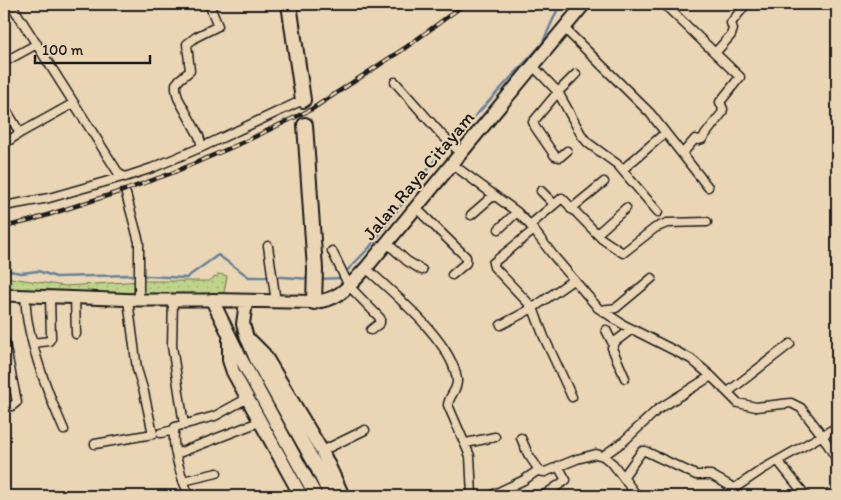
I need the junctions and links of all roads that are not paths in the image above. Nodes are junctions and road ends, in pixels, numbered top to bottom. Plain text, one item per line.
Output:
1 (12, 4) edge
2 (209, 4) edge
3 (289, 4) edge
4 (584, 4) edge
5 (664, 4) edge
6 (746, 4) edge
7 (564, 28) junction
8 (38, 44) junction
9 (715, 53) junction
10 (4, 62) edge
11 (533, 66) junction
12 (576, 74) dead end
13 (395, 82) dead end
14 (558, 92) junction
15 (303, 100) joint
16 (74, 103) junction
17 (4, 106) edge
18 (305, 125) dead end
19 (20, 133) junction
20 (665, 133) junction
21 (4, 144) edge
22 (202, 147) junction
23 (458, 150) junction
24 (567, 152) dead end
25 (682, 154) junction
26 (452, 164) junction
27 (622, 170) junction
28 (122, 177) junction
29 (604, 182) dead end
30 (708, 187) dead end
31 (541, 191) dead end
32 (126, 194) dead end
33 (494, 195) junction
34 (554, 204) junction
35 (4, 206) edge
36 (416, 208) junction
37 (571, 208) junction
38 (626, 208) dead end
39 (518, 212) junction
40 (658, 212) dead end
41 (471, 215) dead end
42 (707, 222) dead end
43 (532, 227) junction
44 (499, 229) dead end
45 (597, 234) junction
46 (387, 243) junction
47 (268, 246) dead end
48 (332, 251) dead end
49 (366, 268) junction
50 (422, 270) dead end
51 (452, 275) dead end
52 (652, 278) dead end
53 (573, 280) junction
54 (347, 283) junction
55 (4, 295) edge
56 (25, 296) junction
57 (50, 296) junction
58 (75, 297) junction
59 (134, 300) junction
60 (173, 300) junction
61 (212, 300) junction
62 (246, 302) junction
63 (276, 302) junction
64 (314, 302) junction
65 (533, 308) junction
66 (599, 309) junction
67 (500, 325) dead end
68 (632, 329) junction
69 (371, 330) dead end
70 (606, 330) dead end
71 (76, 334) dead end
72 (229, 334) junction
73 (247, 338) junction
74 (4, 339) edge
75 (33, 343) junction
76 (613, 344) junction
77 (790, 344) dead end
78 (4, 348) edge
79 (711, 376) junction
80 (625, 378) dead end
81 (4, 384) edge
82 (13, 384) junction
83 (728, 392) junction
84 (572, 397) dead end
85 (246, 399) junction
86 (4, 406) edge
87 (259, 422) junction
88 (184, 424) junction
89 (837, 427) edge
90 (64, 430) dead end
91 (174, 430) junction
92 (365, 430) dead end
93 (160, 433) dead end
94 (822, 435) junction
95 (494, 437) dead end
96 (521, 438) dead end
97 (466, 443) junction
98 (95, 444) dead end
99 (322, 451) junction
100 (176, 454) junction
101 (603, 456) junction
102 (837, 460) edge
103 (778, 461) junction
104 (558, 466) junction
105 (317, 469) junction
106 (539, 470) junction
107 (217, 473) dead end
108 (624, 476) junction
109 (183, 481) junction
110 (293, 481) junction
111 (734, 488) junction
112 (189, 496) edge
113 (301, 496) edge
114 (316, 496) edge
115 (330, 496) edge
116 (343, 496) edge
117 (472, 496) edge
118 (490, 496) edge
119 (543, 496) edge
120 (637, 496) edge
121 (723, 496) edge
122 (806, 496) edge

1 - 8 street
2 - 22 street
3 - 15 highway
4 - 7 main road, Jalan Raya Citayam
5 - 9 street
6 - 9 street
7 - 11 main road, Jalan Raya Citayam
7 - 20 street
8 - 10 street
8 - 16 street
9 - 25 street
11 - 14 street
11 - 23 main road, Jalan Raya Citayam
12 - 14 street
13 - 23 street
14 - 24 street
14 - 27 street
15 - 22 street
16 - 19 street
16 - 28 street
17 - 19 street
18 - 64 highway
19 - 21 street
20 - 25 street
20 - 27 street
22 - 28 street
23 - 26 main road, Jalan Raya Citayam
25 - 30 street
26 - 33 street
26 - 36 main road, Jalan Raya Citayam
27 - 40 street
28 - 35 street
29 - 37 street
31 - 34 street
32 - 59 street
33 - 39 street
33 - 41 street
34 - 37 street
34 - 43 street
36 - 46 main road, Jalan Raya Citayam
36 - 51 street
37 - 45 street
38 - 45 street
39 - 43 street
39 - 44 street
42 - 45 street
43 - 53 street
43 - 65 street
46 - 49 main road, Jalan Raya Citayam
46 - 50 street
47 - 63 street
48 - 54 street
49 - 54 main road, Jalan Raya Citayam
49 - 97 street
52 - 66 street
53 - 65 street
53 - 66 street
54 - 64 main road, Jalan Raya Citayam
54 - 69 street
55 - 56 main road
56 - 57 main road
56 - 75 street
57 - 58 main road
57 - 75 street
58 - 59 main road
58 - 71 street
59 - 60 main road
59 - 98 street
60 - 61 main road
60 - 88 street
61 - 62 main road, Jalan Raya Citayam
61 - 72 main road
62 - 63 main road, Jalan Raya Citayam
62 - 73 main road
63 - 64 main road, Jalan Raya Citayam
65 - 67 street
65 - 84 street
66 - 68 street
68 - 76 street
68 - 79 street
70 - 76 street
72 - 85 main road
72 - 105 main road
73 - 99 main road
73 - 105 main road
74 - 78 street
75 - 90 street
76 - 80 street
77 - 83 street
78 - 82 street
79 - 83 street
79 - 101 street
81 - 82 street
82 - 86 street
83 - 94 street
85 - 87 main road
85 - 88 street
87 - 100 street
87 - 110 main road
88 - 91 street
89 - 94 street
91 - 93 street
91 - 100 street
92 - 99 street
94 - 102 street
94 - 103 street
95 - 97 street
96 - 106 street
97 - 117 street
99 - 105 main road
100 - 109 street
101 - 104 street
101 - 108 street
103 - 111 street
103 - 122 street
104 - 106 street
104 - 119 street
105 - 110 main road
105 - 114 main road
105 - 115 main road
105 - 116 main road
106 - 118 street
107 - 109 street
108 - 111 street
108 - 120 street
109 - 112 street
110 - 113 main road
111 - 121 street

